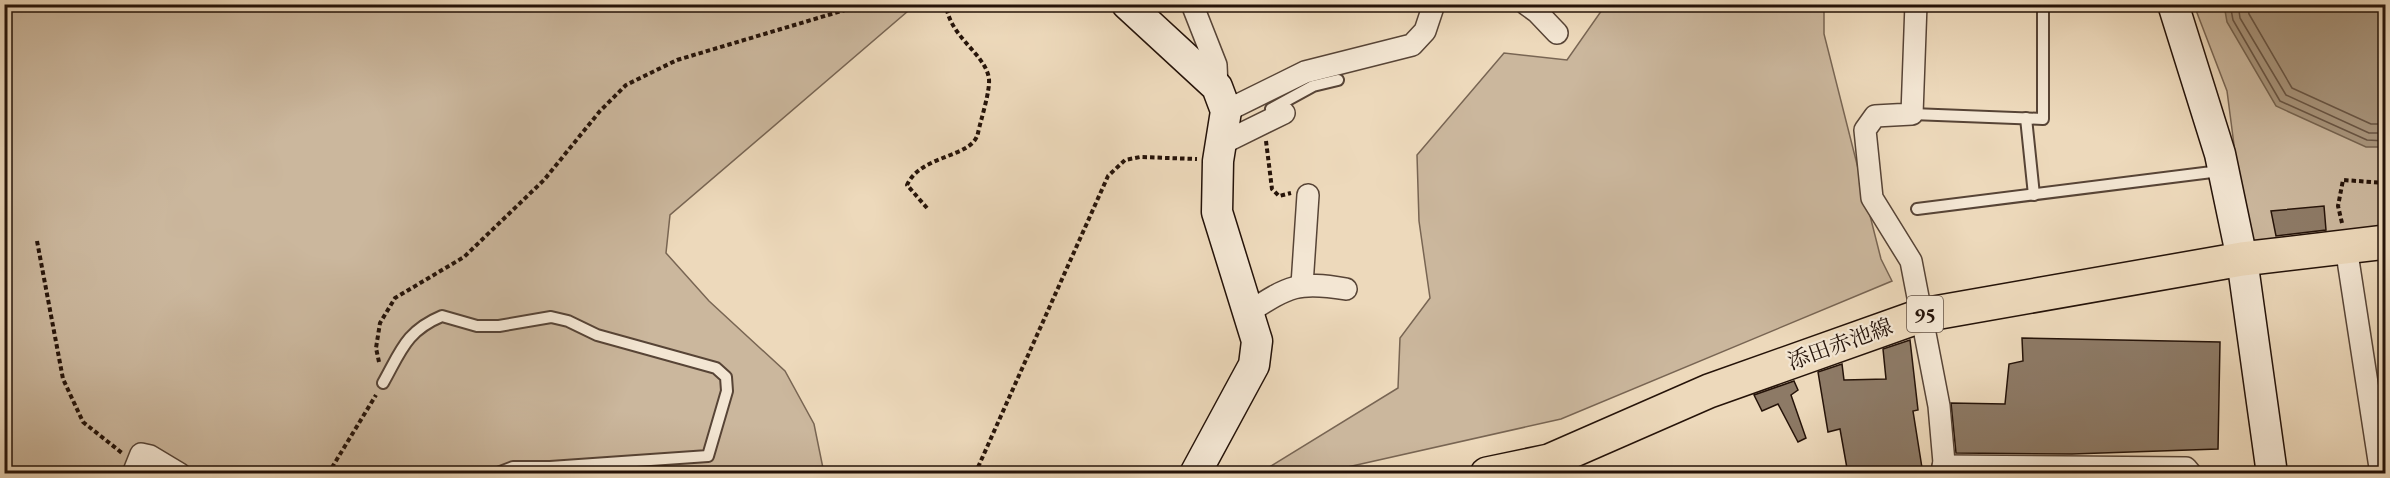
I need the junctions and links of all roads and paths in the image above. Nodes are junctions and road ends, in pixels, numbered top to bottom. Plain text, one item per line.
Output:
1 (865, 4) edge
2 (946, 4) edge
3 (1127, 4) edge
4 (1192, 4) edge
5 (1434, 4) edge
6 (1526, 4) edge
7 (1916, 4) edge
8 (2043, 4) edge
9 (2173, 4) edge
10 (1557, 33) dead end
11 (1338, 80) dead end
12 (1284, 113) dead end
13 (1912, 114) junction
14 (2026, 118) junction
15 (1263, 122) junction
16 (1224, 127) junction
17 (2224, 171) junction
18 (2385, 183) edge
19 (1308, 195) joint
20 (2034, 195) junction
21 (927, 208) dead end
22 (1917, 209) dead end
23 (37, 241) dead end
24 (2385, 242) edge
25 (2346, 247) junction
26 (2241, 260) junction
27 (1302, 285) junction
28 (1346, 289) dead end
29 (1249, 312) junction
30 (1923, 315) junction
31 (383, 383) junction
32 (134, 468) edge
33 (1944, 470) edge
34 (2078, 470) edge
35 (180, 474) edge
36 (328, 474) edge
37 (495, 474) edge
38 (975, 474) edge
39 (1195, 474) edge
40 (1487, 474) edge
41 (2191, 474) edge
42 (2272, 474) edge
43 (2381, 474) edge

1 - 31 path
2 - 21 path
3 - 16 street
4 - 16 street
5 - 16 street
6 - 10 street
7 - 13 street
8 - 14 lane
9 - 17 street
11 - 16 lane
12 - 15 street
13 - 14 lane
13 - 30 street
14 - 20 lane
15 - 16 street
15 - 19 path
16 - 29 street
16 - 38 path
17 - 20 lane
17 - 26 street
18 - 25 path
19 - 27 street
20 - 22 lane
23 - 32 path
24 - 25 main road, 添田赤池線 / 95
25 - 26 main road, 添田赤池線 / 95
25 - 43 street
26 - 30 main road, 添田赤池線 / 95
26 - 42 street
27 - 28 street
27 - 29 street
29 - 39 street
30 - 33 street
30 - 40 main road, 添田赤池線 / 95
31 - 36 path
31 - 37 lane
32 - 35 street
33 - 34 street
34 - 41 street

